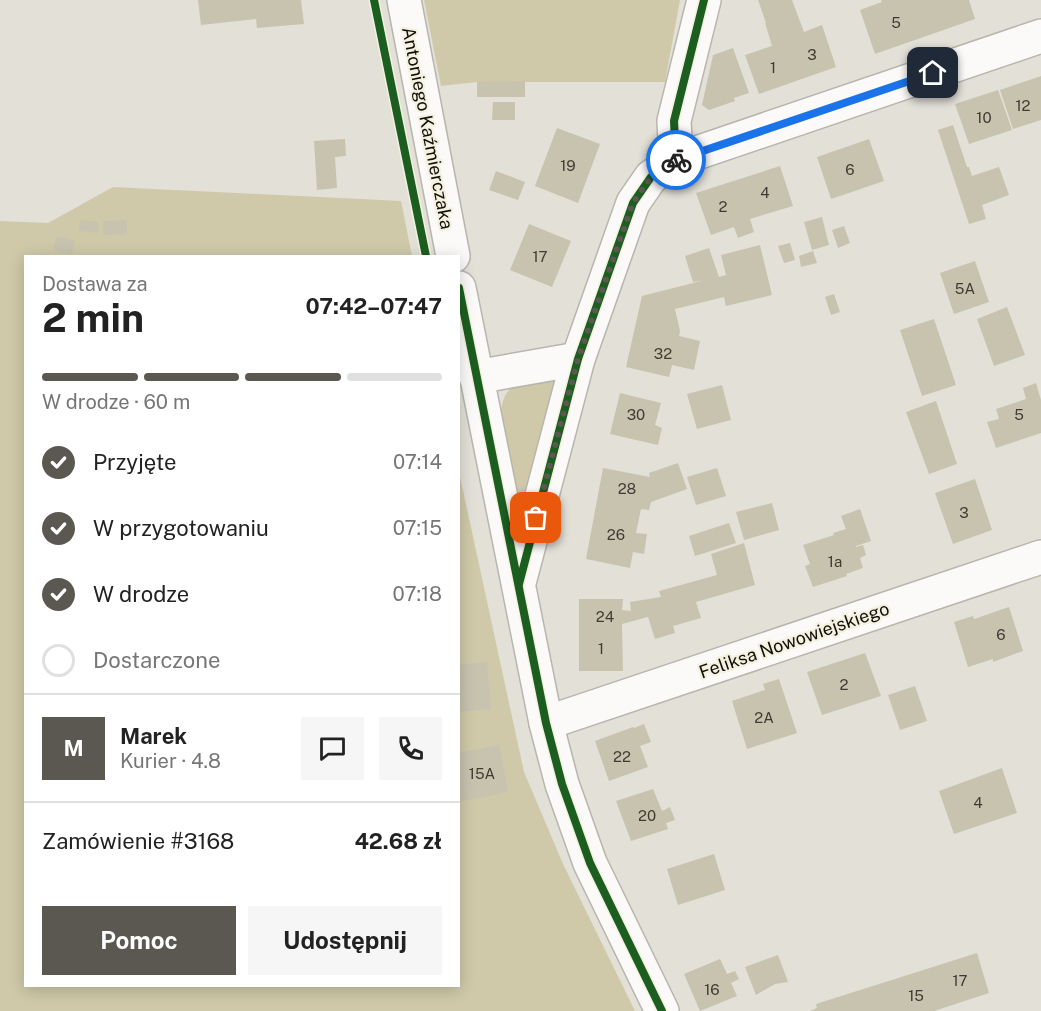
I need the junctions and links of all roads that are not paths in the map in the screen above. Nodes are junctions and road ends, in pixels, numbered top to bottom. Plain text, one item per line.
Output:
1 (404, 0) edge
2 (705, 0) edge
3 (1041, 36) edge
4 (676, 160) junction
5 (453, 255) edge
6 (460, 293) edge
7 (578, 359) junction
8 (476, 376) junction
9 (1041, 557) edge
10 (519, 587) junction
11 (546, 723) junction
12 (662, 1011) edge

1 - 5 street, Antoniego Kaźmierczaka
2 - 4 street
3 - 4 street
4 - 7 street
6 - 8 street
7 - 8 street
7 - 10 street
8 - 10 street
9 - 11 street, Feliksa Nowowiejskiego
10 - 11 street
11 - 12 street

